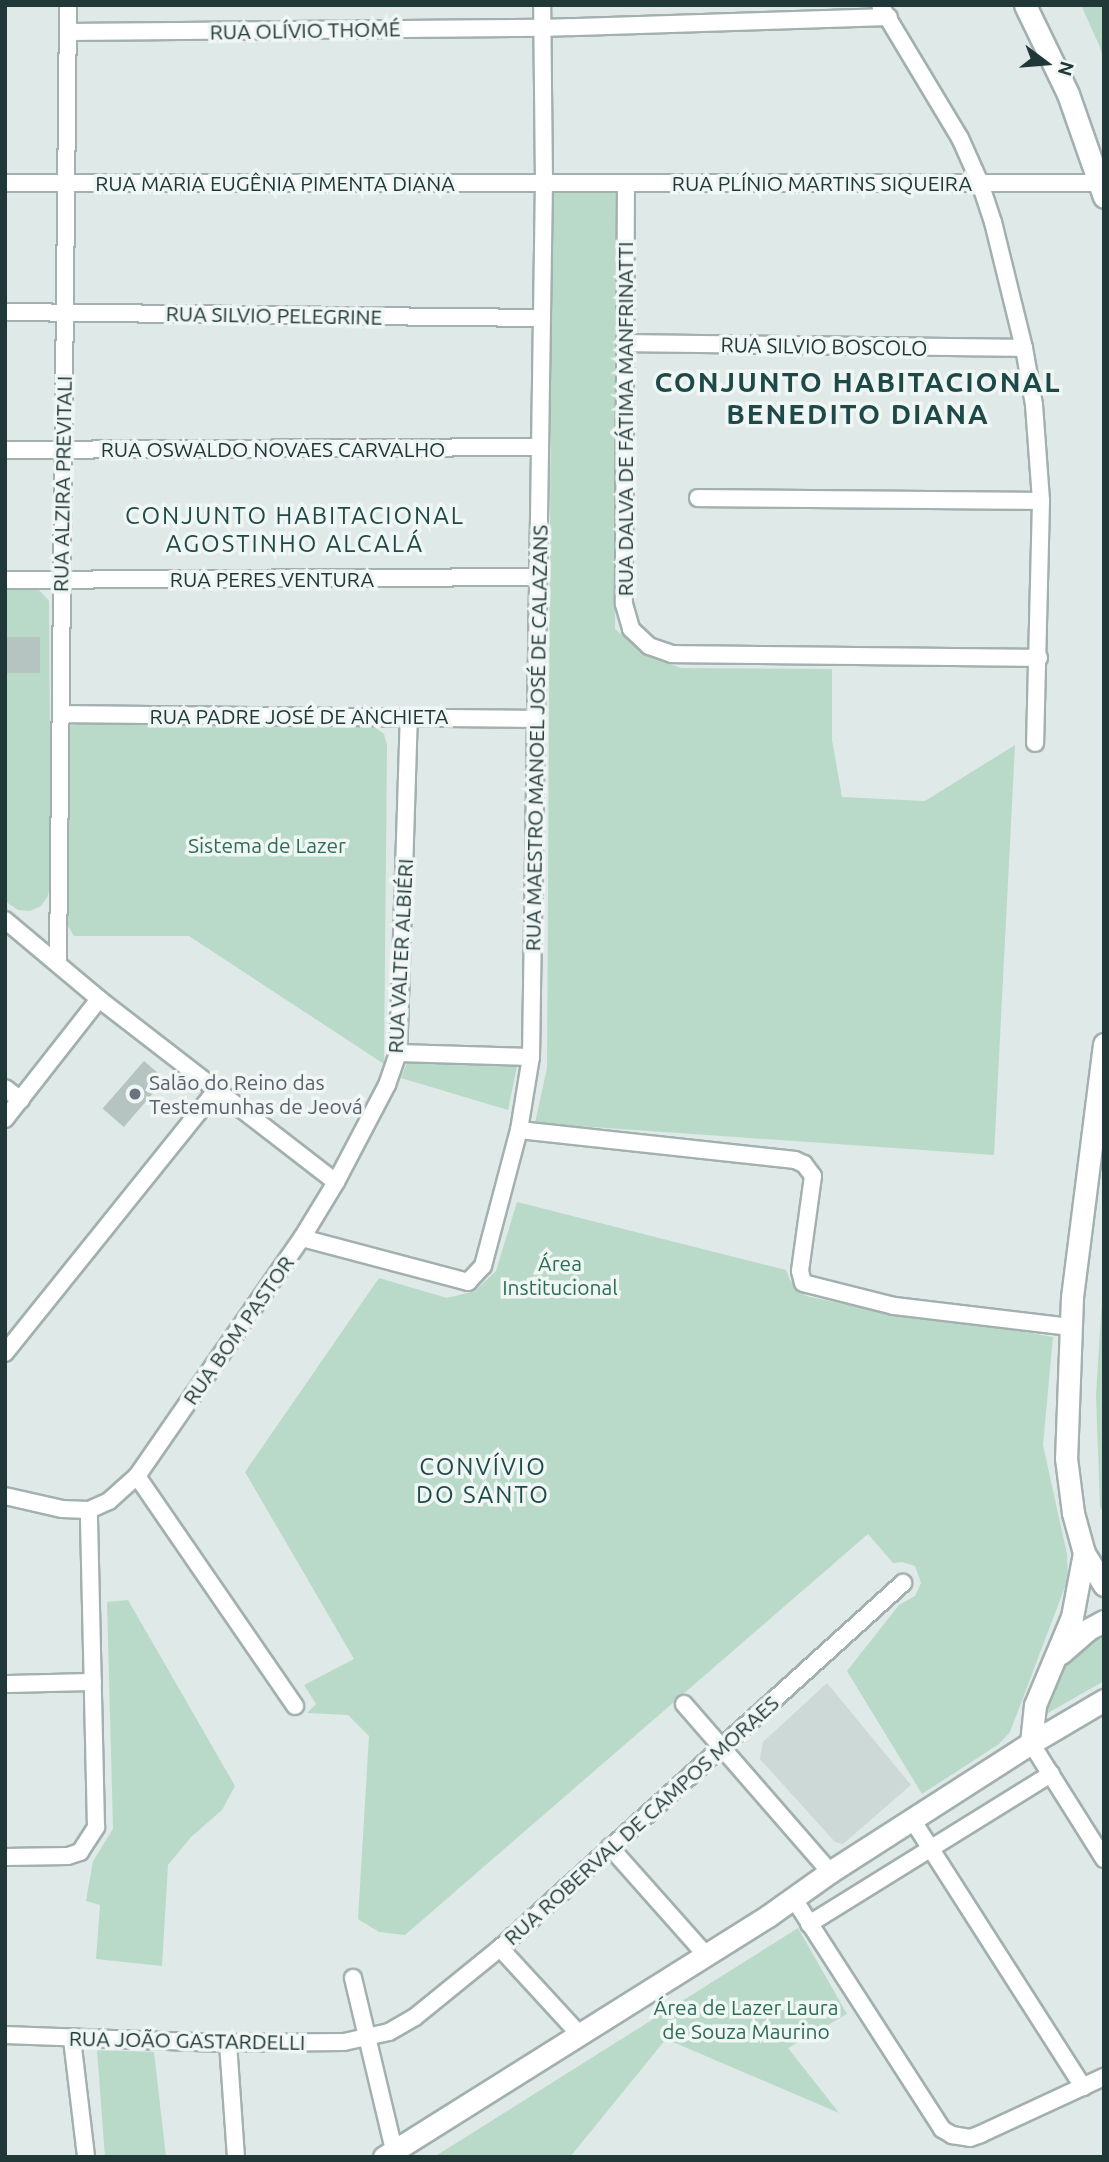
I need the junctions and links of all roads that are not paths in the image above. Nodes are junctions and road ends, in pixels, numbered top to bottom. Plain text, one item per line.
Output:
1 (68, 5) edge
2 (542, 5) edge
3 (1025, 5) edge
4 (885, 11) edge
5 (542, 28) junction
6 (68, 32) junction
7 (5, 183) edge
8 (65, 183) junction
9 (544, 183) junction
10 (626, 183) junction
11 (980, 183) junction
12 (1102, 190) edge
13 (5, 312) edge
14 (64, 312) junction
15 (542, 318) junction
16 (625, 344) junction
17 (1024, 348) junction
18 (540, 447) junction
19 (5, 450) edge
20 (62, 450) junction
21 (698, 498) dead end
22 (1041, 500) junction
23 (538, 577) junction
24 (5, 580) edge
25 (61, 581) junction
26 (1039, 658) junction
27 (62, 714) junction
28 (409, 716) junction
29 (536, 719) junction
30 (1035, 743) dead end
31 (5, 920) edge
32 (58, 963) junction
33 (99, 999) junction
34 (1104, 1044) edge
35 (398, 1053) junction
36 (531, 1056) junction
37 (5, 1088) edge
38 (217, 1089) junction
39 (21, 1100) junction
40 (5, 1119) edge
41 (519, 1130) junction
42 (336, 1182) junction
43 (302, 1238) junction
44 (1071, 1327) junction
45 (5, 1353) edge
46 (137, 1476) junction
47 (5, 1496) edge
48 (89, 1510) junction
49 (1084, 1553) junction
50 (902, 1583) dead end
51 (1104, 1585) edge
52 (1104, 1621) edge
53 (1052, 1662) junction
54 (93, 1682) junction
55 (5, 1684) edge
56 (1104, 1700) edge
57 (684, 1704) dead end
58 (295, 1706) dead end
59 (1031, 1742) junction
60 (720, 1748) junction
61 (1051, 1774) junction
62 (913, 1821) junction
63 (610, 1847) junction
64 (932, 1848) junction
65 (5, 1857) edge
66 (1104, 1859) edge
67 (830, 1872) junction
68 (794, 1899) junction
69 (809, 1924) junction
70 (500, 1948) junction
71 (706, 1955) junction
72 (353, 1978) dead end
73 (579, 2034) junction
74 (5, 2035) edge
75 (367, 2037) junction
76 (72, 2039) junction
77 (228, 2043) junction
78 (1104, 2077) edge
79 (1083, 2087) junction
80 (389, 2154) edge
81 (86, 2157) edge
82 (236, 2157) edge

1 - 6 street, RUA ALZIRA PREVITALI
2 - 5 street, RUA MAESTRO MANOEL JOSÉ DE CALAZANS
3 - 12 street
4 - 5 street, RUA OLÍVIO THOMÉ
4 - 11 street
5 - 6 street, RUA OLÍVIO THOMÉ
5 - 9 street, RUA MAESTRO MANOEL JOSÉ DE CALAZANS
6 - 8 street, RUA ALZIRA PREVITALI
7 - 8 street, RUA MARIA EUGÊNIA PIMENTA DIANA
8 - 9 street, RUA MARIA EUGÊNIA PIMENTA DIANA
8 - 14 street, RUA ALZIRA PREVITALI
9 - 10 street, RUA PLÍNIO MARTINS SIQUEIRA
9 - 15 street, RUA MAESTRO MANOEL JOSÉ DE CALAZANS
10 - 11 street, RUA PLÍNIO MARTINS SIQUEIRA
10 - 16 street, RUA DALVA DE FÁTIMA MANFRINATTI
11 - 12 street, RUA PLÍNIO MARTINS SIQUEIRA
11 - 17 street
13 - 14 street, RUA SILVIO PELEGRINE
14 - 15 street, RUA SILVIO PELEGRINE
14 - 20 street, RUA ALZIRA PREVITALI
15 - 18 street, RUA MAESTRO MANOEL JOSÉ DE CALAZANS
16 - 17 street, RUA SILVIO BOSCOLO
16 - 26 street, RUA DALVA DE FÁTIMA MANFRINATTI
17 - 22 street
18 - 20 street, RUA OSWALDO NOVAES CARVALHO
18 - 23 street, RUA MAESTRO MANOEL JOSÉ DE CALAZANS
19 - 20 street, RUA OSWALDO NOVAES CARVALHO
20 - 25 street, RUA ALZIRA PREVITALI
21 - 22 street
22 - 26 street
23 - 25 street, RUA PERES VENTURA
23 - 29 street, RUA MAESTRO MANOEL JOSÉ DE CALAZANS
24 - 25 street, RUA PERES VENTURA
25 - 27 street, RUA ALZIRA PREVITALI
26 - 30 street
27 - 28 street, RUA PADRE JOSÉ DE ANCHIETA
27 - 32 street, RUA ALZIRA PREVITALI
28 - 29 street, RUA PADRE JOSÉ DE ANCHIETA
28 - 35 street, RUA VALTER ALBIÉRI
29 - 36 street, RUA MAESTRO MANOEL JOSÉ DE CALAZANS
31 - 32 street
32 - 33 street
33 - 38 street
33 - 39 street
34 - 44 street
35 - 36 street
35 - 42 street, RUA VALTER ALBIÉRI
36 - 41 street, RUA MAESTRO MANOEL JOSÉ DE CALAZANS
37 - 39 street
38 - 42 street
38 - 45 street
39 - 40 street
41 - 43 street, RUA MAESTRO MANOEL JOSÉ DE CALAZANS
41 - 44 street
42 - 43 street, RUA BOM PASTOR
43 - 46 street, RUA BOM PASTOR
44 - 49 street
46 - 48 street, RUA BOM PASTOR
46 - 58 street
47 - 48 street
48 - 54 street
49 - 51 street
49 - 53 street
50 - 60 street, RUA ROBERVAL DE CAMPOS MORAES
52 - 53 street
53 - 59 street
54 - 55 street
54 - 65 street
56 - 59 street
57 - 60 street
59 - 61 street
59 - 62 street
60 - 63 street, RUA ROBERVAL DE CAMPOS MORAES
60 - 67 street
61 - 64 street
61 - 66 street
62 - 64 street
62 - 67 street
63 - 70 street, RUA ROBERVAL DE CAMPOS MORAES
63 - 71 street
64 - 69 street
64 - 79 street
67 - 68 street
68 - 69 street
68 - 71 street
69 - 79 street
70 - 73 street
70 - 75 street, RUA ROBERVAL DE CAMPOS MORAES
71 - 73 street
72 - 75 street
73 - 80 street
74 - 76 street, RUA JOÃO GASTARDELLI
75 - 77 street, RUA JOÃO GASTARDELLI
75 - 80 street
76 - 77 street, RUA JOÃO GASTARDELLI
76 - 81 street
77 - 82 street
78 - 79 street

